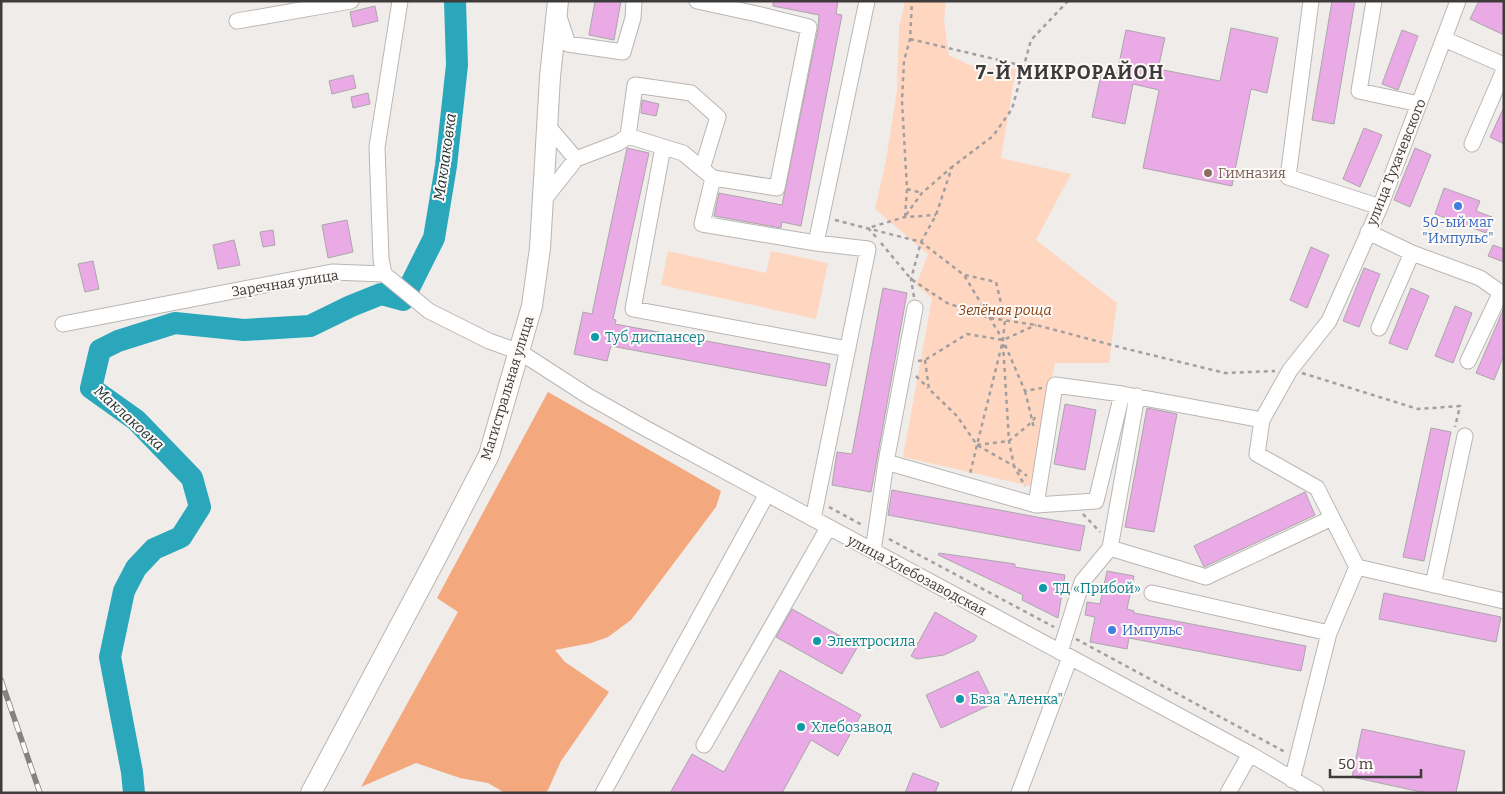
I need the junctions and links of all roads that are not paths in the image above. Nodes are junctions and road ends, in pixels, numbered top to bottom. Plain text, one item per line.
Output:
1 (351, 1) edge
2 (400, 1) edge
3 (634, 1) edge
4 (697, 1) edge
5 (867, 1) edge
6 (1311, 1) edge
7 (1374, 1) edge
8 (1458, 1) edge
9 (557, 6) edge
10 (236, 20) dead end
11 (1444, 39) junction
12 (568, 44) junction
13 (1504, 65) edge
14 (1504, 70) edge
15 (550, 77) junction
16 (1419, 104) junction
17 (547, 125) junction
18 (628, 136) junction
19 (1472, 144) dead end
20 (663, 147) junction
21 (576, 160) junction
22 (708, 173) junction
23 (542, 202) junction
24 (1380, 207) junction
25 (1368, 232) junction
26 (816, 243) junction
27 (1412, 252) junction
28 (384, 274) junction
29 (1502, 293) edge
30 (915, 308) road end
31 (63, 324) dead end
32 (1379, 328) dead end
33 (848, 349) junction
34 (520, 352) junction
35 (1468, 361) dead end
36 (1129, 395) junction
37 (1262, 420) junction
38 (1465, 436) road end
39 (886, 462) junction
40 (767, 494) junction
41 (1036, 504) junction
42 (1332, 518) junction
43 (813, 520) junction
44 (828, 528) junction
45 (1110, 548) junction
46 (873, 551) junction
47 (1357, 568) junction
48 (1433, 585) junction
49 (1152, 593) dead end
50 (1504, 601) edge
51 (1329, 632) junction
52 (1065, 655) junction
53 (704, 745) dead end
54 (1250, 754) junction
55 (1292, 780) junction
56 (311, 793) edge
57 (603, 793) edge
58 (1019, 793) edge
59 (1228, 793) edge
60 (1316, 793) edge

1 - 10 street
2 - 28 street
3 - 12 street
4 - 22 street
5 - 26 street
6 - 24 street
7 - 16 street
8 - 11 street, улица Тухачевского
9 - 12 street
9 - 15 main road, Магистральная улица
11 - 13 street
11 - 16 street, улица Тухачевского
12 - 15 street
14 - 19 street
15 - 17 main road, Магистральная улица
16 - 24 street, улица Тухачевского
17 - 21 street
17 - 23 main road, Магистральная улица
18 - 20 street
18 - 21 street
18 - 22 street
20 - 22 street
20 - 33 street
21 - 23 street
22 - 26 street
23 - 34 main road, Магистральная улица
24 - 25 street, улица Тухачевского
25 - 27 street
25 - 37 street, улица Тухачевского
26 - 33 street
27 - 29 street
27 - 32 street
28 - 31 street, Заречная улица
28 - 34 street, улица Хлебозаводская
29 - 35 street
30 - 39 street
33 - 43 street
34 - 40 street, улица Хлебозаводская
34 - 56 main road, Магистральная улица
36 - 37 street
36 - 41 street
36 - 41 street
36 - 45 street
37 - 42 street
38 - 48 street
39 - 41 street
39 - 46 street
40 - 43 street, улица Хлебозаводская
40 - 57 street
42 - 45 street
42 - 47 street
43 - 44 street, улица Хлебозаводская
44 - 46 street, улица Хлебозаводская
44 - 53 street
45 - 52 street
46 - 52 street, улица Хлебозаводская
47 - 48 street
47 - 51 street
48 - 50 street
49 - 51 street
51 - 55 street
52 - 54 street, улица Хлебозаводская
52 - 58 street
54 - 55 street, улица Хлебозаводская
54 - 59 street
55 - 60 street, улица Хлебозаводская

